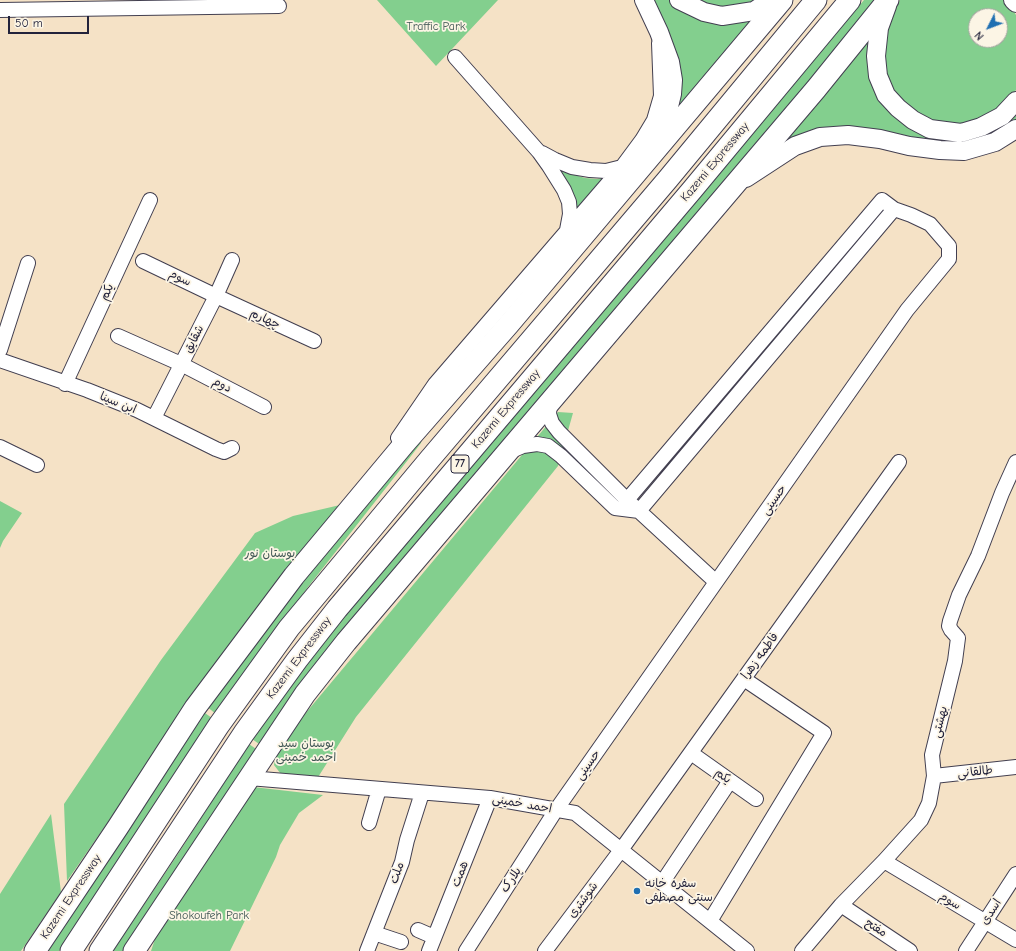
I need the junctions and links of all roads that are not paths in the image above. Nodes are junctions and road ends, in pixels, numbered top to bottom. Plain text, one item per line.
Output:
1 (644, 0) edge
2 (679, 0) edge
3 (771, 0) edge
4 (782, 0) edge
5 (816, 0) edge
6 (850, 0) edge
7 (888, 0) edge
8 (1013, 0) edge
9 (1016, 3) edge
10 (278, 6) dead end
11 (0, 10) edge
12 (659, 32) junction
13 (455, 57) dead end
14 (1016, 101) edge
15 (1016, 129) edge
16 (540, 152) junction
17 (649, 157) junction
18 (622, 167) junction
19 (732, 187) junction
20 (150, 200) dead end
21 (894, 209) junction
22 (567, 230) junction
23 (232, 260) dead end
24 (144, 261) dead end
25 (28, 263) dead end
26 (216, 296) junction
27 (509, 324) junction
28 (118, 336) dead end
29 (314, 341) dead end
30 (0, 350) edge
31 (0, 360) edge
32 (181, 364) junction
33 (65, 384) junction
34 (550, 402) junction
35 (264, 407) dead end
36 (154, 418) junction
37 (0, 447) edge
38 (232, 448) dead end
39 (507, 452) junction
40 (899, 462) dead end
41 (1016, 462) edge
42 (37, 466) dead end
43 (627, 500) junction
44 (639, 510) junction
45 (348, 512) junction
46 (373, 528) junction
47 (716, 582) junction
48 (744, 679) junction
49 (691, 753) junction
50 (1016, 767) edge
51 (934, 776) junction
52 (249, 778) junction
53 (730, 781) junction
54 (379, 789) junction
55 (422, 793) junction
56 (490, 798) junction
57 (756, 799) dead end
58 (556, 810) junction
59 (370, 823) dead end
60 (621, 850) junction
61 (884, 861) junction
62 (1016, 874) edge
63 (662, 883) junction
64 (841, 905) junction
65 (710, 921) junction
66 (154, 922) junction
67 (985, 922) junction
68 (418, 930) dead end
69 (374, 933) junction
70 (434, 938) junction
71 (1016, 940) edge
72 (401, 942) dead end
73 (36, 948) edge
74 (806, 950) edge
75 (71, 951) edge
76 (100, 951) edge
77 (134, 951) edge
78 (144, 951) edge
79 (366, 951) edge
80 (429, 951) edge
81 (466, 951) edge
82 (545, 951) edge
83 (747, 951) edge
84 (910, 951) edge
85 (966, 951) edge

1 - 12 main road
2 - 3 main road
4 - 17 highway, Kazemi Expressway
5 - 46 highway, Kazemi Expressway / 77
6 - 76 highway, Kazemi Expressway / 77
7 - 14 main road
7 - 19 highway
8 - 9 main road
10 - 11 street
12 - 17 main road
12 - 18 street
13 - 16 street
15 - 19 main road
16 - 18 street
16 - 22 street
17 - 27 highway, Kazemi Expressway
18 - 22 street
19 - 34 highway
20 - 33 street, یکم
21 - 43 street, حسینی
21 - 44 street
21 - 47 street, حسینی
22 - 45 street
23 - 26 street, شقایق
24 - 26 street, سوم
25 - 30 street
26 - 29 street, چهارم
26 - 32 street, شقایق
27 - 45 highway, Kazemi Expressway
27 - 46 highway
28 - 32 street
31 - 33 street, ابن سینا
32 - 35 street, دوم
32 - 36 street, شقایق
33 - 36 street, ابن سینا
34 - 39 highway
34 - 43 street
36 - 38 street, ابن سینا
37 - 42 street
39 - 44 street
39 - 52 highway
40 - 48 street, فاطمه زهرا
41 - 51 street, بهشتی
43 - 44 street
44 - 47 street
45 - 73 highway, Kazemi Expressway
46 - 75 highway, Kazemi Expressway / 77
47 - 58 street, حسینی
48 - 49 street, فاطمه زهرا
48 - 65 street
49 - 53 street, یکم
49 - 60 street, فاطمه زهرا
50 - 51 street, طالقانی
51 - 61 street, بهشتی
52 - 54 street, احمد خمینی
52 - 66 highway
53 - 57 street, یکم
53 - 63 street
54 - 55 street, احمد خمینی
54 - 59 street
55 - 56 street, احمد خمینی
55 - 69 street, ملت
56 - 58 street, احمد خمینی
56 - 70 street, همت
58 - 60 street, احمد خمینی
58 - 81 street, پلارک
60 - 63 street, احمد خمینی
60 - 82 street, شوشتری
61 - 64 street, بهشتی
61 - 67 street, سوم
62 - 67 street, اسدی
63 - 65 street, احمد خمینی
64 - 74 street, بهشتی
64 - 84 street, مفتح
65 - 83 street, احمد خمینی
66 - 77 highway
66 - 78 main road
67 - 71 street, سوم
67 - 85 street, اسدی
68 - 70 street
69 - 72 street
69 - 79 street, ملت
70 - 80 street, همت

